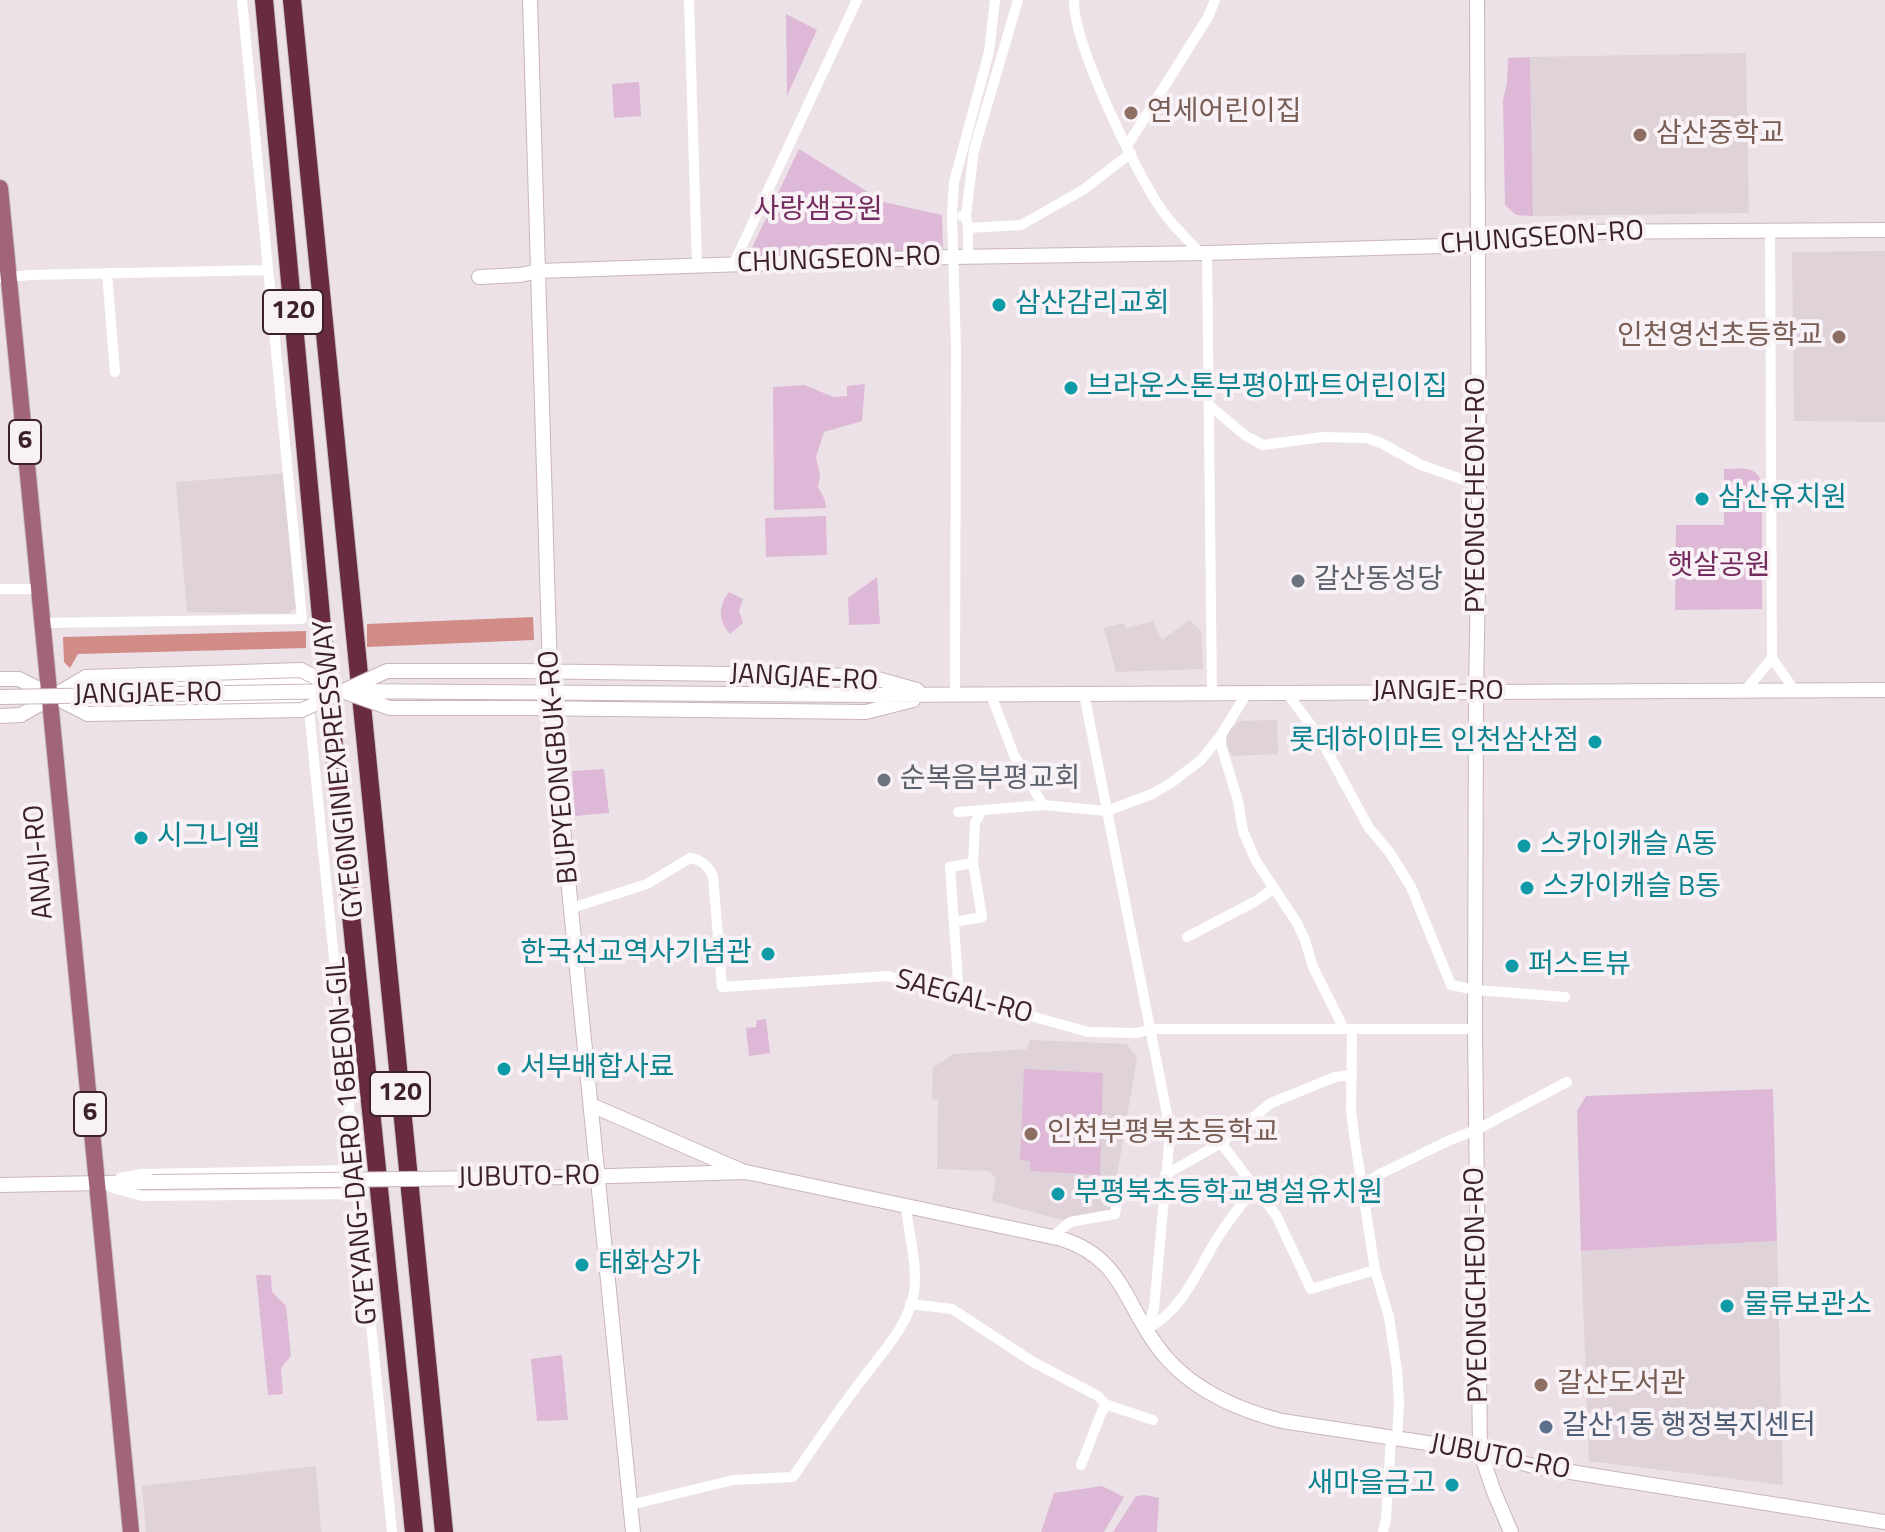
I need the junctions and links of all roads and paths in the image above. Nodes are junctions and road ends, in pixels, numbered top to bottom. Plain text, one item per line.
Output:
1 (242, 0) edge
2 (264, 0) edge
3 (292, 0) edge
4 (530, 0) edge
5 (689, 0) edge
6 (857, 0) edge
7 (995, 0) edge
8 (1018, 0) edge
9 (1074, 0) edge
10 (1215, 0) edge
11 (1477, 0) edge
12 (1129, 149) junction
13 (0, 188) edge
14 (952, 215) junction
15 (967, 222) junction
16 (1885, 230) edge
17 (1770, 231) junction
18 (1477, 245) junction
19 (1203, 253) junction
20 (968, 256) junction
21 (952, 257) junction
22 (697, 265) junction
23 (733, 265) junction
24 (268, 270) junction
25 (539, 271) junction
26 (107, 273) junction
27 (479, 277) dead end
28 (4, 278) edge
29 (115, 372) dead end
30 (1209, 405) junction
31 (1479, 485) junction
32 (0, 589) edge
33 (40, 589) junction
34 (43, 623) junction
35 (1772, 658) junction
36 (549, 673) junction
37 (0, 679) edge
38 (1885, 690) edge
39 (342, 691) junction
40 (1745, 691) junction
41 (1795, 691) junction
42 (1476, 692) junction
43 (1247, 693) junction
44 (1287, 693) junction
45 (1084, 694) junction
46 (1212, 694) junction
47 (872, 695) joint
48 (933, 695) junction
49 (955, 695) junction
50 (991, 695) junction
51 (50, 696) junction
52 (0, 697) edge
53 (308, 701) junction
54 (551, 708) junction
55 (0, 716) edge
56 (1221, 735) junction
57 (1043, 805) junction
58 (982, 810) junction
59 (1107, 811) junction
60 (958, 812) dead end
61 (973, 863) junction
62 (1274, 888) junction
63 (572, 908) junction
64 (960, 921) dead end
65 (1187, 937) dead end
66 (1476, 990) junction
67 (959, 995) junction
68 (1565, 997) dead end
69 (1151, 1029) junction
70 (1348, 1029) junction
71 (1475, 1029) junction
72 (1352, 1075) junction
73 (1567, 1082) dead end
74 (591, 1105) junction
75 (1476, 1130) junction
76 (1221, 1143) junction
77 (334, 1170) junction
78 (357, 1170) junction
79 (746, 1172) junction
80 (598, 1177) junction
81 (1165, 1179) junction
82 (97, 1183) junction
83 (0, 1185) edge
84 (1361, 1187) junction
85 (1256, 1188) junction
86 (335, 1194) junction
87 (357, 1194) junction
88 (906, 1208) junction
89 (1052, 1237) junction
90 (1375, 1270) junction
91 (910, 1304) junction
92 (1147, 1329) junction
93 (1107, 1405) junction
94 (1153, 1420) dead end
95 (1394, 1438) junction
96 (1480, 1451) junction
97 (1081, 1465) dead end
98 (630, 1505) junction
99 (1386, 1519) junction
100 (1885, 1522) edge
101 (1510, 1531) edge
102 (131, 1532) edge
103 (392, 1532) edge
104 (414, 1532) edge
105 (444, 1532) edge
106 (633, 1532) edge
107 (1383, 1532) edge
108 (1392, 1532) edge

1 - 24 street
2 - 104 highway, GYEONGIN EXPRESSWAY / 120
3 - 105 highway, GYEONGIN EXPRESSWAY / 120
4 - 25 main road, BUPYEONGBUK-RO
5 - 22 street
6 - 23 street
7 - 14 street
8 - 15 street
9 - 12 street
10 - 12 street
11 - 18 main road, PYEONGCHEON-RO
12 - 15 street
12 - 19 street
13 - 28 main road, ANAJI-RO / 6
14 - 15 street
14 - 21 street
15 - 20 street
16 - 17 main road, CHUNGSEON-RO
17 - 18 main road, CHUNGSEON-RO
17 - 35 street
18 - 19 main road, CHUNGSEON-RO
18 - 31 main road, PYEONGCHEON-RO
19 - 20 main road, CHUNGSEON-RO
19 - 30 street
20 - 21 main road, CHUNGSEON-RO
21 - 23 main road, CHUNGSEON-RO
21 - 49 street
22 - 23 main road, CHUNGSEON-RO
22 - 25 main road, CHUNGSEON-RO
24 - 26 street
24 - 34 street
25 - 27 main road, CHUNGSEON-RO
25 - 36 main road, BUPYEONGBUK-RO
26 - 28 street
26 - 29 street
28 - 33 main road, ANAJI-RO / 6
30 - 31 street
30 - 46 street
31 - 42 main road, PYEONGCHEON-RO
32 - 33 street
33 - 34 main road, ANAJI-RO / 6
34 - 51 main road, ANAJI-RO / 6
35 - 40 street
35 - 41 street
36 - 39 main road, JANGJAE-RO, bridge
36 - 48 main road, JANGJAE-RO
36 - 54 main road, BUPYEONGBUK-RO
37 - 51 main road, JANGJAE-RO
38 - 41 main road, JANGJE-RO
39 - 47 main road, JANGJAE-RO, bridge
39 - 51 main road, JANGJAE-RO, bridge
39 - 51 main road, JANGJAE-RO, bridge
39 - 52 main road, JANGJAE-RO, bridge
39 - 54 main road, JANGJAE-RO, bridge
40 - 41 main road, JANGJE-RO
40 - 42 main road, JANGJE-RO
42 - 44 main road, JANGJE-RO
42 - 66 main road, PYEONGCHEON-RO
43 - 44 main road, JANGJE-RO
43 - 46 main road, JANGJE-RO
43 - 56 street
44 - 66 street
45 - 46 main road, JANGJE-RO
45 - 50 main road, JANGJE-RO
45 - 59 street
47 - 48 main road, JANGJE-RO
48 - 49 main road, JANGJE-RO
48 - 54 main road, JANGJAE-RO
49 - 50 main road, JANGJE-RO
50 - 57 street
51 - 53 street
51 - 53 street
51 - 55 main road, JANGJAE-RO
51 - 82 main road, ANAJI-RO / 6
53 - 78 street, GYEYANG-DAERO 16BEON-GIL
54 - 63 main road, BUPYEONGBUK-RO
56 - 59 street
56 - 62 street
57 - 58 street
57 - 59 street
58 - 60 street
58 - 61 street
59 - 69 street
61 - 64 street
61 - 67 street
62 - 65 street
62 - 70 street
63 - 67 street, SAEGAL-RO
63 - 74 main road, BUPYEONGBUK-RO
66 - 68 street
66 - 71 main road, PYEONGCHEON-RO
67 - 69 street, SAEGAL-RO
69 - 70 street, SAEGAL-RO
69 - 81 street
70 - 71 street, SAEGAL-RO
70 - 72 street
71 - 75 main road, PYEONGCHEON-RO
72 - 76 street
72 - 84 street
73 - 75 street, PYEONGCHEON-RO
74 - 79 main road
74 - 80 main road, BUPYEONGBUK-RO
75 - 84 street, PYEONGCHEON-RO
75 - 96 main road, PYEONGCHEON-RO
76 - 81 street
76 - 85 street
77 - 78 street
77 - 82 street
77 - 86 street
78 - 87 street, GYEYANG-DAERO 16BEON-GIL
79 - 80 main road, JUBUTO-RO
79 - 88 main road, JUBUTO-RO
80 - 82 main road, JUBUTO-RO, bridge
80 - 98 main road, BUPYEONGBUK-RO
81 - 89 street
81 - 92 street
82 - 83 main road, JUBUTO-RO
82 - 86 street
82 - 102 main road, ANAJI-RO / 6
84 - 90 street
85 - 90 street
85 - 92 street
86 - 87 street
87 - 103 street, GYEYANG-DAERO 16BEON-GIL
88 - 89 main road, JUBUTO-RO
88 - 91 street
89 - 92 main road, JUBUTO-RO
90 - 95 street
91 - 93 street
91 - 98 street
92 - 95 main road, JUBUTO-RO
93 - 94 street
93 - 97 street
95 - 96 main road, JUBUTO-RO
95 - 99 street
96 - 100 main road, JUBUTO-RO
96 - 101 main road, PYEONGCHEON-RO
98 - 106 main road, BUPYEONGBUK-RO
99 - 107 street
99 - 108 street

